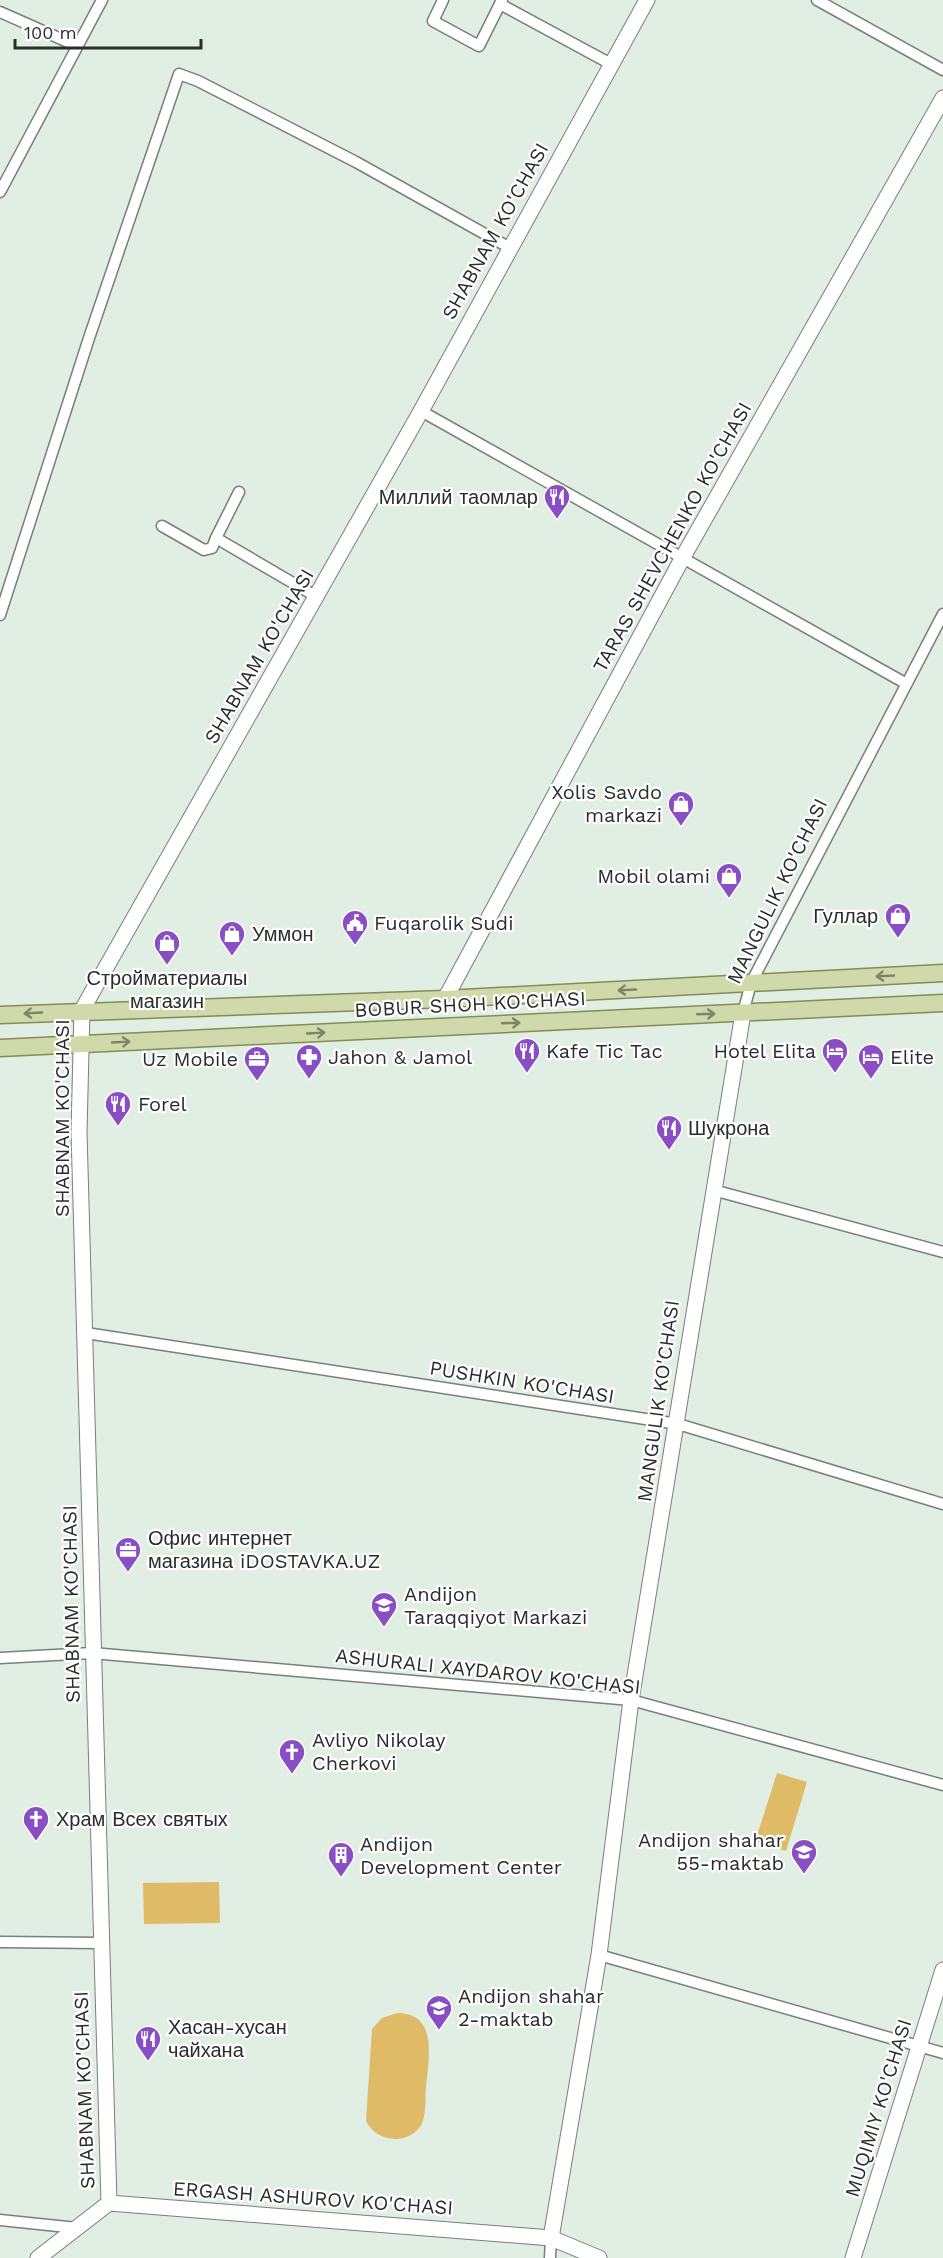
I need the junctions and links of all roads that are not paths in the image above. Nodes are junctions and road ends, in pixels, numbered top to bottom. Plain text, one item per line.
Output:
1 (102, 0) edge
2 (443, 0) edge
3 (647, 0) edge
4 (817, 0) edge
5 (501, 2) edge
6 (0, 12) edge
7 (77, 46) junction
8 (611, 64) junction
9 (943, 70) edge
10 (943, 98) edge
11 (0, 192) edge
12 (510, 248) junction
13 (421, 411) junction
14 (239, 492) dead end
15 (162, 526) dead end
16 (216, 538) junction
17 (683, 557) junction
18 (317, 597) junction
19 (943, 614) edge
20 (0, 615) edge
21 (905, 683) junction
22 (943, 973) edge
23 (751, 983) junction
24 (445, 999) junction
25 (943, 1003) edge
26 (82, 1010) junction
27 (743, 1013) junction
28 (0, 1015) edge
29 (81, 1044) junction
30 (0, 1048) edge
31 (713, 1190) junction
32 (943, 1252) edge
33 (86, 1332) junction
34 (678, 1424) junction
35 (943, 1504) edge
36 (92, 1653) junction
37 (0, 1658) edge
38 (631, 1700) junction
39 (943, 1785) edge
40 (0, 1942) edge
41 (101, 1943) junction
42 (599, 1955) junction
43 (943, 1970) edge
44 (919, 2046) junction
45 (943, 2053) edge
46 (109, 2204) junction
47 (0, 2220) edge
48 (77, 2228) junction
49 (551, 2238) junction
50 (38, 2258) edge
51 (550, 2258) edge
52 (599, 2258) edge
53 (853, 2258) edge

1 - 7 street
2 - 5 street
3 - 8 street, SHABNAM KO'CHASI
4 - 9 street
5 - 8 street
6 - 7 street
7 - 11 street
8 - 12 street, SHABNAM KO'CHASI
10 - 17 street, TARAS SHEVCHENKO KO'CHASI
12 - 13 street, SHABNAM KO'CHASI
12 - 20 street
13 - 17 street
13 - 18 street, SHABNAM KO'CHASI
14 - 16 street
15 - 16 street
16 - 18 street
17 - 21 street
17 - 24 street, TARAS SHEVCHENKO KO'CHASI
18 - 26 street, SHABNAM KO'CHASI
19 - 21 street, MANGULIK KO'CHASI
21 - 23 street, MANGULIK KO'CHASI
22 -> 23 main road, BOBUR SHOH KO'CHASI
23 -> 24 main road, BOBUR SHOH KO'CHASI
23 - 27 street, MANGULIK KO'CHASI
24 - 26 main road, BOBUR SHOH KO'CHASI
25 - 27 main road, BOBUR SHOH KO'CHASI
26 -> 28 main road, BOBUR SHOH KO'CHASI
26 - 29 street, SHABNAM KO'CHASI
29 -> 27 main road, BOBUR SHOH KO'CHASI
27 - 31 street, MANGULIK KO'CHASI
29 - 30 main road, BOBUR SHOH KO'CHASI
29 - 33 street, SHABNAM KO'CHASI
31 - 32 street
31 - 34 street, MANGULIK KO'CHASI
33 - 34 street, PUSHKIN KO'CHASI
33 - 36 street, SHABNAM KO'CHASI
34 - 35 street, PUSHKIN KO'CHASI
34 - 38 street, MANGULIK KO'CHASI
36 - 37 street, ASHURALI XAYDAROV KO'CHASI
36 - 38 street, ASHURALI XAYDAROV KO'CHASI
36 - 41 street, SHABNAM KO'CHASI
38 - 39 street, ASHURALI XAYDAROV KO'CHASI
38 - 42 street, MANGULIK KO'CHASI
40 - 41 street
41 - 46 street, SHABNAM KO'CHASI
42 - 44 street
42 - 49 street, MANGULIK KO'CHASI
43 - 44 street, MUQIMIY KO'CHASI
44 - 45 street
44 - 53 street, MUQIMIY KO'CHASI
46 - 48 street
46 - 49 street, ERGASH ASHUROV KO'CHASI
47 - 48 street
48 - 50 street
49 - 51 street
49 - 52 street, ERGASH ASHUROV KO'CHASI

